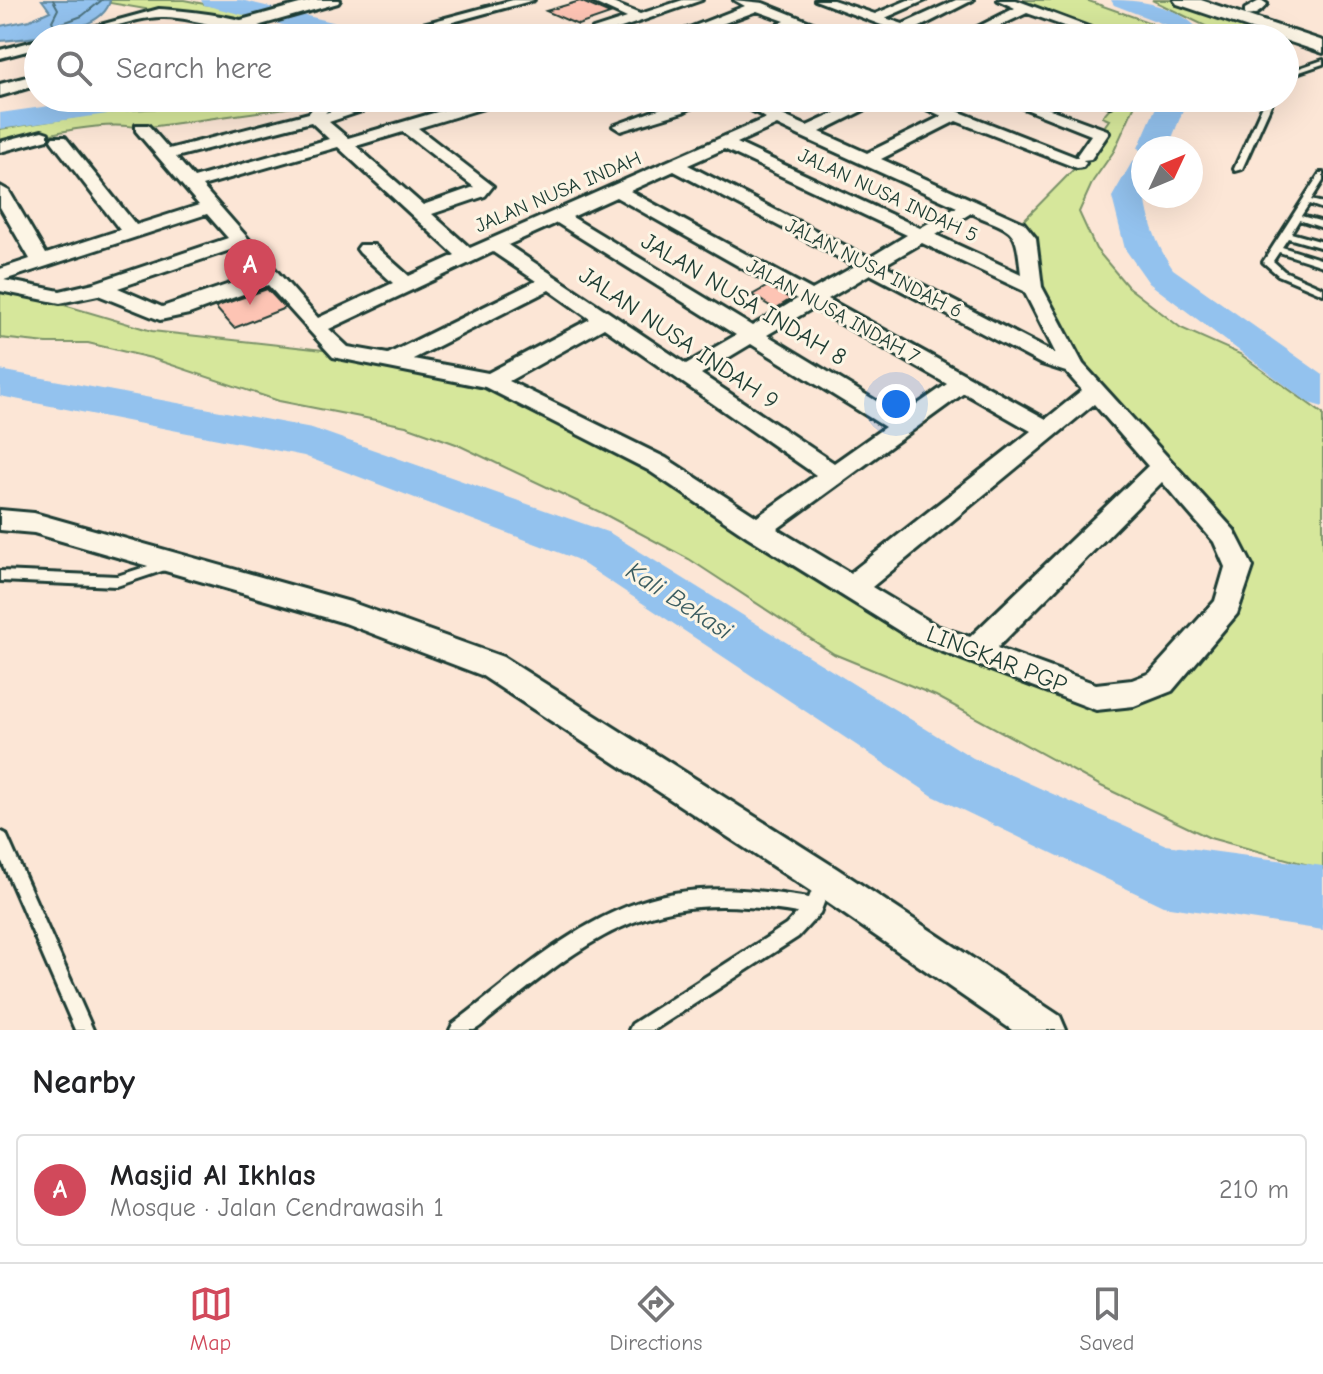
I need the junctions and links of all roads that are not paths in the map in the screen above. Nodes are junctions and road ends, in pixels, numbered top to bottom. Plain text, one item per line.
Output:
1 (332, 0) edge
2 (473, 0) edge
3 (528, 0) edge
4 (594, 0) edge
5 (740, 0) edge
6 (920, 0) edge
7 (967, 0) edge
8 (1004, 0) edge
9 (1183, 0) edge
10 (1214, 0) edge
11 (828, 1) edge
12 (683, 2) edge
13 (758, 6) junction
14 (505, 7) junction
15 (1027, 8) junction
16 (881, 15) dead end
17 (641, 19) junction
18 (798, 21) junction
19 (115, 24) edge
20 (243, 24) edge
21 (252, 24) edge
22 (435, 24) edge
23 (624, 24) edge
24 (709, 24) edge
25 (790, 24) edge
26 (806, 24) edge
27 (890, 24) edge
28 (915, 24) edge
29 (1001, 24) edge
30 (1072, 24) edge
31 (1269, 24) edge
32 (1276, 24) edge
33 (1299, 31) edge
34 (1299, 36) edge
35 (1323, 36) edge
36 (1323, 47) edge
37 (24, 48) edge
38 (0, 54) edge
39 (1323, 62) edge
40 (1299, 70) edge
41 (24, 76) edge
42 (0, 83) edge
43 (24, 83) edge
44 (0, 90) edge
45 (312, 112) edge
46 (324, 112) edge
47 (456, 112) edge
48 (667, 112) edge
49 (764, 112) edge
50 (783, 112) edge
51 (850, 112) edge
52 (944, 112) edge
53 (1044, 112) edge
54 (1264, 112) edge
55 (954, 116) junction
56 (774, 117) junction
57 (621, 126) dead end
58 (407, 127) junction
59 (142, 128) dead end
60 (806, 133) junction
61 (343, 143) junction
62 (725, 143) junction
63 (0, 147) edge
64 (165, 155) junction
65 (867, 160) junction
66 (266, 162) junction
67 (675, 165) junction
68 (1238, 169) dead end
69 (1323, 176) edge
70 (282, 181) dead end
71 (191, 184) junction
72 (0, 191) edge
73 (618, 191) junction
74 (1318, 192) edge
75 (1306, 201) junction
76 (1323, 206) edge
77 (212, 207) junction
78 (969, 207) junction
79 (420, 212) junction
80 (559, 217) junction
81 (1296, 217) junction
82 (1323, 225) edge
83 (132, 233) junction
84 (1285, 234) junction
85 (920, 236) junction
86 (242, 240) junction
87 (494, 244) junction
88 (1323, 245) edge
89 (1276, 248) junction
90 (367, 249) dead end
91 (468, 256) junction
92 (41, 262) junction
93 (1323, 263) edge
94 (869, 265) junction
95 (0, 275) edge
96 (273, 276) junction
97 (550, 282) junction
98 (406, 284) junction
99 (0, 285) edge
100 (1032, 287) junction
101 (100, 288) junction
102 (1323, 291) edge
103 (813, 299) junction
104 (605, 319) junction
105 (315, 327) junction
106 (753, 335) junction
107 (390, 362) junction
108 (1074, 367) junction
109 (685, 374) junction
110 (491, 381) junction
111 (963, 383) junction
112 (1097, 390) junction
113 (902, 427) junction
114 (1048, 430) junction
115 (1164, 465) junction
116 (834, 475) junction
117 (0, 520) edge
118 (757, 530) junction
119 (173, 563) junction
120 (0, 576) edge
121 (851, 588) junction
122 (973, 653) junction
123 (0, 839) edge
124 (819, 893) junction
125 (1038, 1026) edge
126 (84, 1030) edge
127 (459, 1030) edge
128 (638, 1030) edge

1 - 21 street
2 - 14 street
3 - 14 street
4 - 17 street
5 - 13 street
6 - 16 street
7 - 28 street
8 - 15 street
9 - 31 main road
10 - 32 main road
11 - 27 street
12 - 17 street
13 - 18 street
13 - 24 street
14 - 22 street
15 - 29 street
15 - 30 street
17 - 23 street
18 - 25 street
18 - 26 street
19 - 20 street
33 - 35 main road
34 - 36 main road
37 - 38 street
39 - 40 lane
41 - 42 street
43 - 44 street
45 - 64 street
46 - 61 street
47 - 58 street
48 - 57 street
49 - 56 street
50 - 56 street, JALAN NUSA INDAH
51 - 60 street
52 - 55 street
53 - 55 street
54 - 68 lane
55 - 65 street
56 - 60 street
56 - 62 street, JALAN NUSA INDAH
58 - 61 street
58 - 79 street
59 - 64 street
60 - 65 street
61 - 66 street
61 - 79 street
62 - 67 street, JALAN NUSA INDAH
62 - 85 street, JALAN NUSA INDAH 5
63 - 83 street
64 - 71 street
65 - 78 street
66 - 70 street
66 - 71 street
67 - 73 street, JALAN NUSA INDAH
67 - 94 street, JALAN NUSA INDAH 6
69 - 74 lane
71 - 77 street
72 - 92 street
73 - 80 street, JALAN NUSA INDAH
73 - 103 street, JALAN NUSA INDAH 7
74 - 75 lane
75 - 76 lane
75 - 81 lane
77 - 83 street
77 - 86 street
78 - 85 street
78 - 100 street, LINGKAR PGP
79 - 91 street
80 - 87 street, JALAN NUSA INDAH
80 - 106 street, JALAN NUSA INDAH 8
81 - 82 lane
81 - 84 lane
83 - 92 street
84 - 88 lane
84 - 89 lane
85 - 94 street
85 - 100 street, JALAN NUSA INDAH 5
86 - 96 street
86 - 101 street
87 - 91 street, JALAN NUSA INDAH
87 - 97 street, JALAN NUSA INDAH 9
89 - 93 lane
89 - 102 lane
90 - 98 street
91 - 98 street, JALAN NUSA INDAH
92 - 95 street
94 - 103 street
94 - 108 street, JALAN NUSA INDAH 6
96 - 101 street
96 - 105 street
97 - 104 street, JALAN NUSA INDAH 9
97 - 107 street
98 - 105 street, JALAN NUSA INDAH
99 - 101 street
100 - 108 street, LINGKAR PGP
103 - 106 street
103 - 111 street, JALAN NUSA INDAH 7
104 - 109 street, JALAN NUSA INDAH 9
104 - 110 street
105 - 107 street, LINGKAR PGP
106 - 109 street
106 - 113 street, JALAN NUSA INDAH 8
107 - 110 street, LINGKAR PGP
108 - 112 street, LINGKAR PGP
109 - 116 street, JALAN NUSA INDAH 9
110 - 118 street, LINGKAR PGP
111 - 113 street
111 - 114 street, JALAN NUSA INDAH 7
112 - 114 street
112 - 115 street, LINGKAR PGP
113 - 116 street
114 - 121 street
115 - 122 street
115 - 122 street, LINGKAR PGP
116 - 118 street
117 - 119 street
118 - 121 street, LINGKAR PGP
119 - 120 lane
119 - 124 street
121 - 122 street, LINGKAR PGP
123 - 126 lane
124 - 125 street
124 - 127 lane
124 - 128 lane

